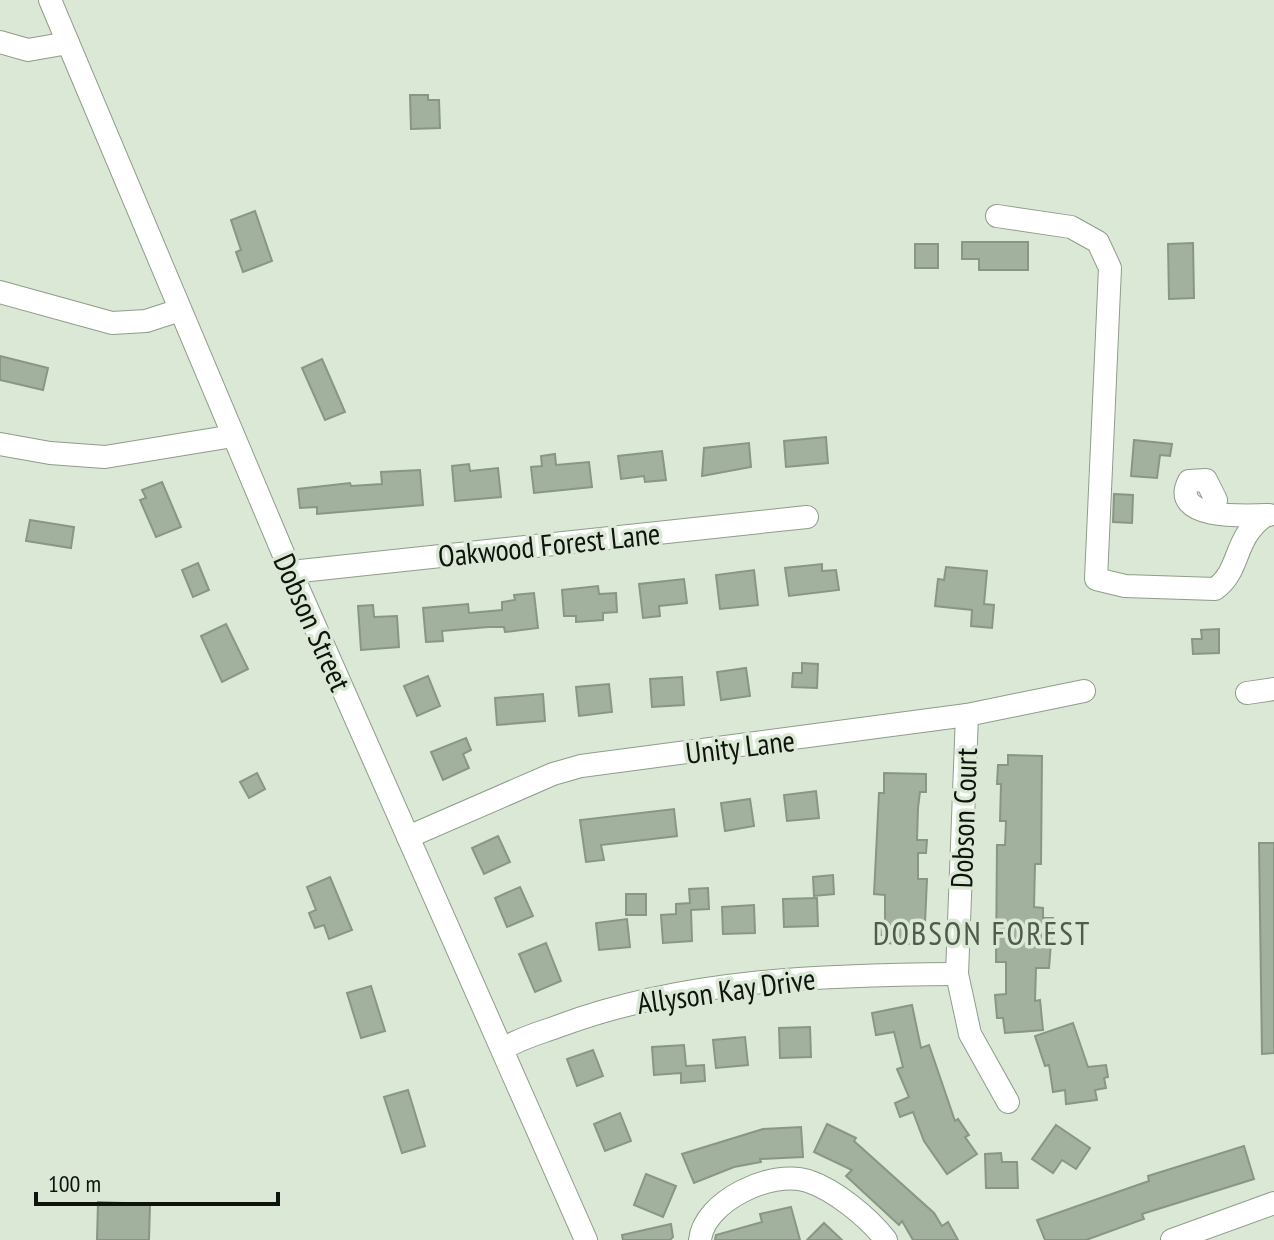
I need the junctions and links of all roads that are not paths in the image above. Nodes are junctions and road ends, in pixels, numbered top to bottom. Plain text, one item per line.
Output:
1 (50, 0) edge
2 (0, 42) edge
3 (68, 43) junction
4 (997, 216) dead end
5 (0, 292) edge
6 (180, 310) junction
7 (233, 436) junction
8 (0, 444) edge
9 (1214, 512) dead end
10 (1270, 515) edge
11 (807, 517) dead end
12 (291, 572) junction
13 (1274, 689) edge
14 (1084, 691) dead end
15 (1247, 693) dead end
16 (967, 715) junction
17 (408, 837) junction
18 (957, 974) junction
19 (503, 1049) junction
20 (1008, 1102) dead end
21 (1274, 1203) edge
22 (1204, 1235) edge
23 (586, 1240) edge
24 (700, 1240) edge
25 (886, 1240) edge
26 (1172, 1240) edge

1 - 3 street, Dobson Street
2 - 3 street
3 - 6 street, Dobson Street
4 - 10 street
5 - 6 street
6 - 7 street, Dobson Street
7 - 8 street
7 - 12 street, Dobson Street
9 - 10 street
11 - 12 street, Oakwood Forest Lane
12 - 17 street, Dobson Street
13 - 15 street
14 - 16 street, Unity Lane
16 - 17 street, Unity Lane
16 - 18 street, Dobson Court
17 - 19 street, Dobson Street
18 - 19 street, Allyson Kay Drive
18 - 20 street, Dobson Court
19 - 23 street, Dobson Street
21 - 22 street
22 - 26 street
24 - 25 street

